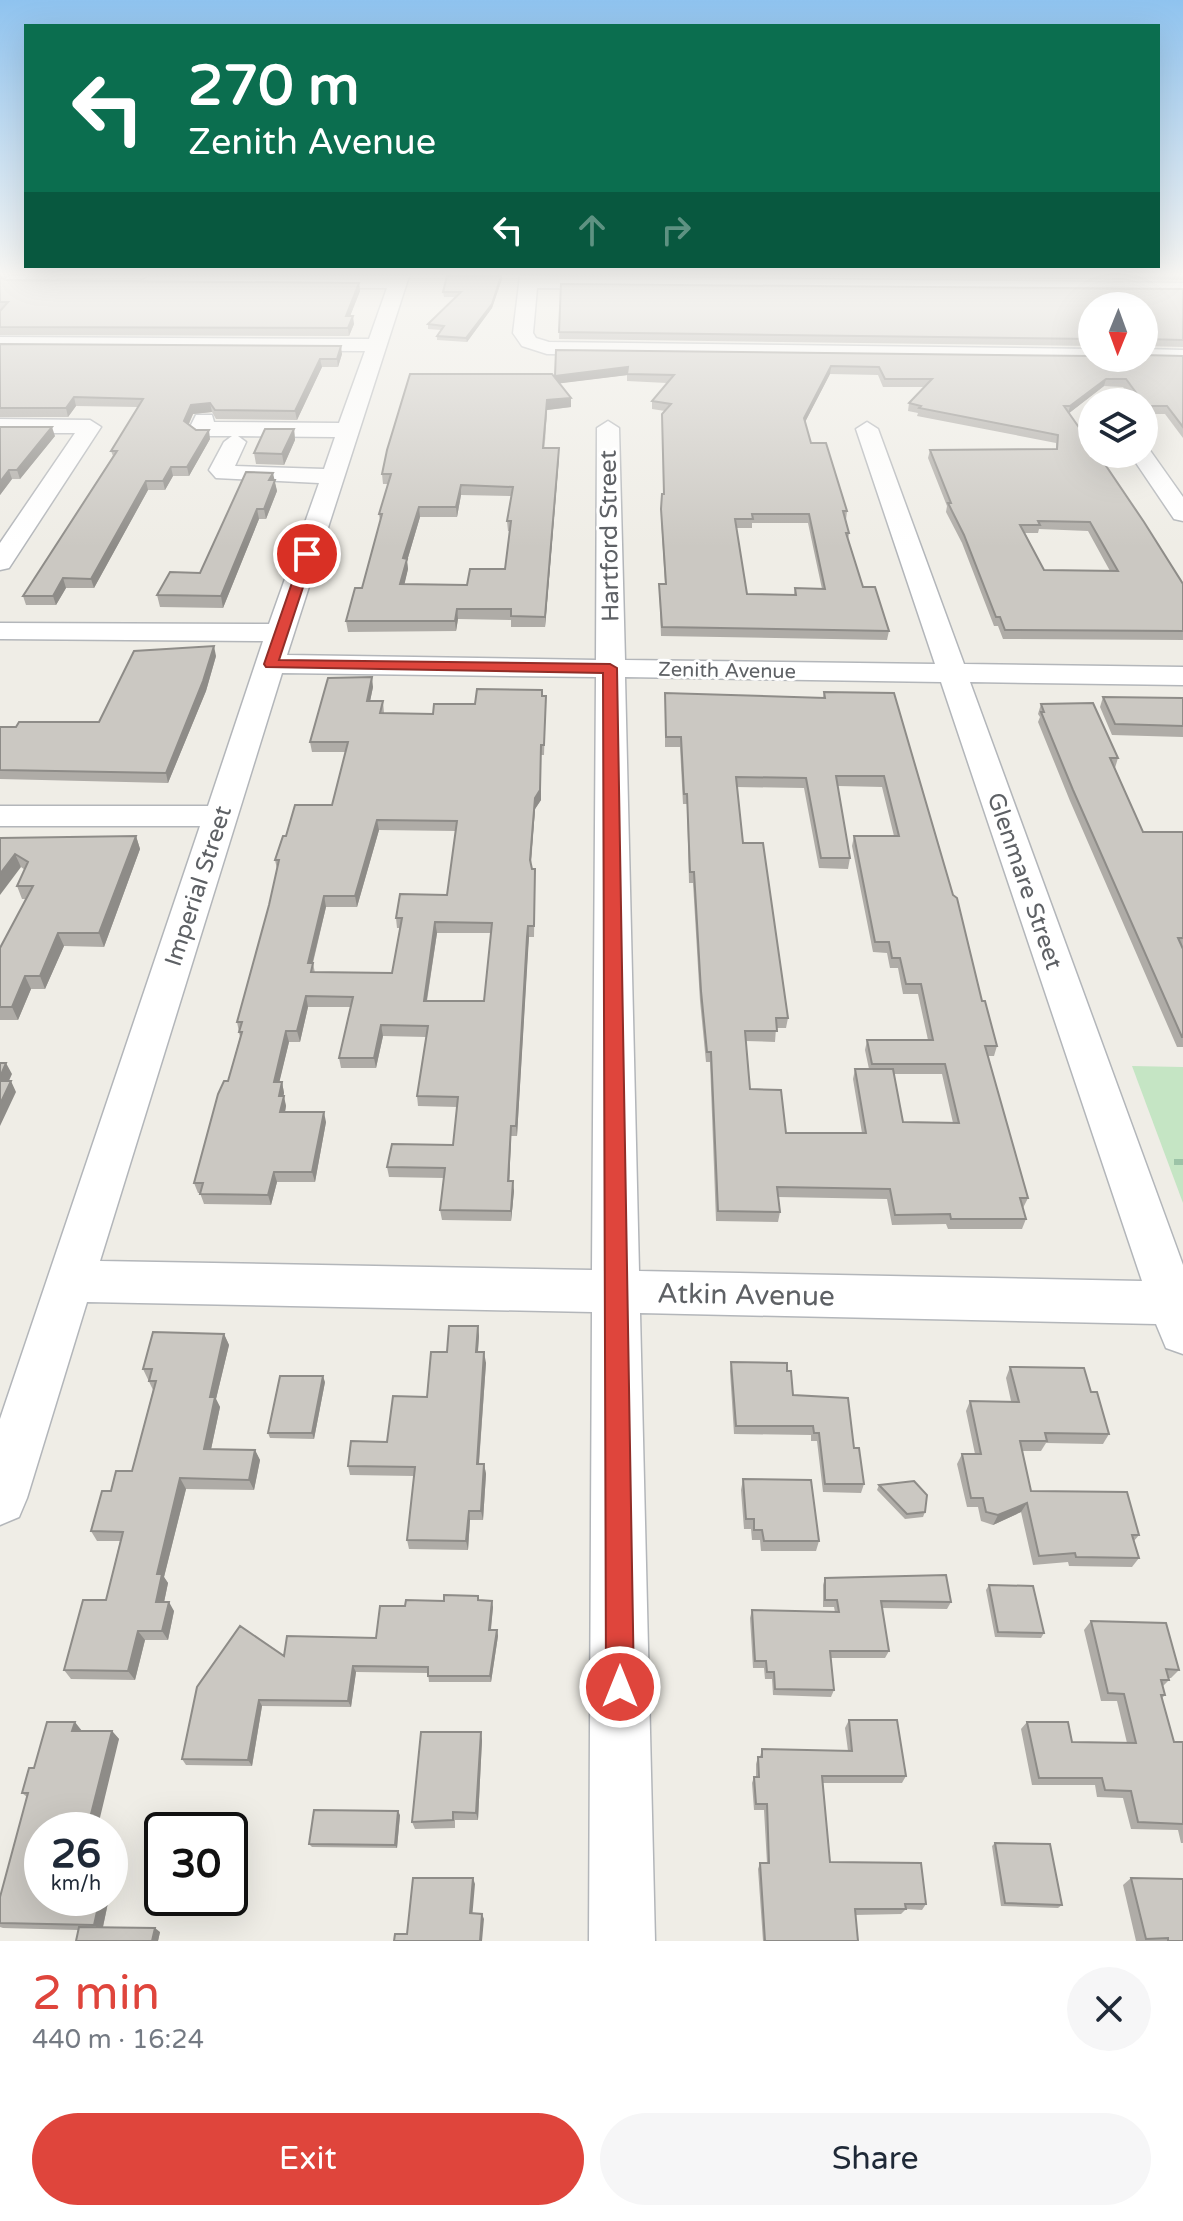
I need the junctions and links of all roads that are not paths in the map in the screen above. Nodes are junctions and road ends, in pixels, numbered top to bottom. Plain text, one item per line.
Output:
1 (370, 367) edge
2 (204, 420) dead end
3 (0, 426) edge
4 (608, 428) dead end
5 (867, 429) dead end
6 (349, 430) junction
7 (235, 442) dead end
8 (1151, 468) edge
9 (334, 476) junction
10 (1183, 514) edge
11 (0, 562) edge
12 (0, 631) edge
13 (276, 648) junction
14 (610, 668) junction
15 (952, 673) junction
16 (1183, 676) edge
17 (0, 816) edge
18 (220, 816) junction
19 (69, 1281) junction
20 (616, 1292) junction
21 (1180, 1313) edge
22 (0, 1498) edge
23 (622, 1941) edge

1 - 6 street, Imperial Street
2 - 6 street
3 - 11 street
4 - 14 street, Hartford Street
5 - 15 street, Glenmare Street
6 - 9 street, Imperial Street
7 - 9 street
8 - 10 street
9 - 13 street, Imperial Street
12 - 13 street, Zenith Avenue
13 - 14 street, Zenith Avenue
13 - 18 street, Imperial Street
14 - 15 street, Zenith Avenue
14 - 20 street, Hartford Street
15 - 16 street, Zenith Avenue
15 - 21 street, Glenmare Street
17 - 18 street
18 - 19 street, Imperial Street
19 - 20 street, Atkin Avenue
19 - 22 street, Imperial Street
20 - 21 street, Atkin Avenue
20 - 23 street, Hartford Street

